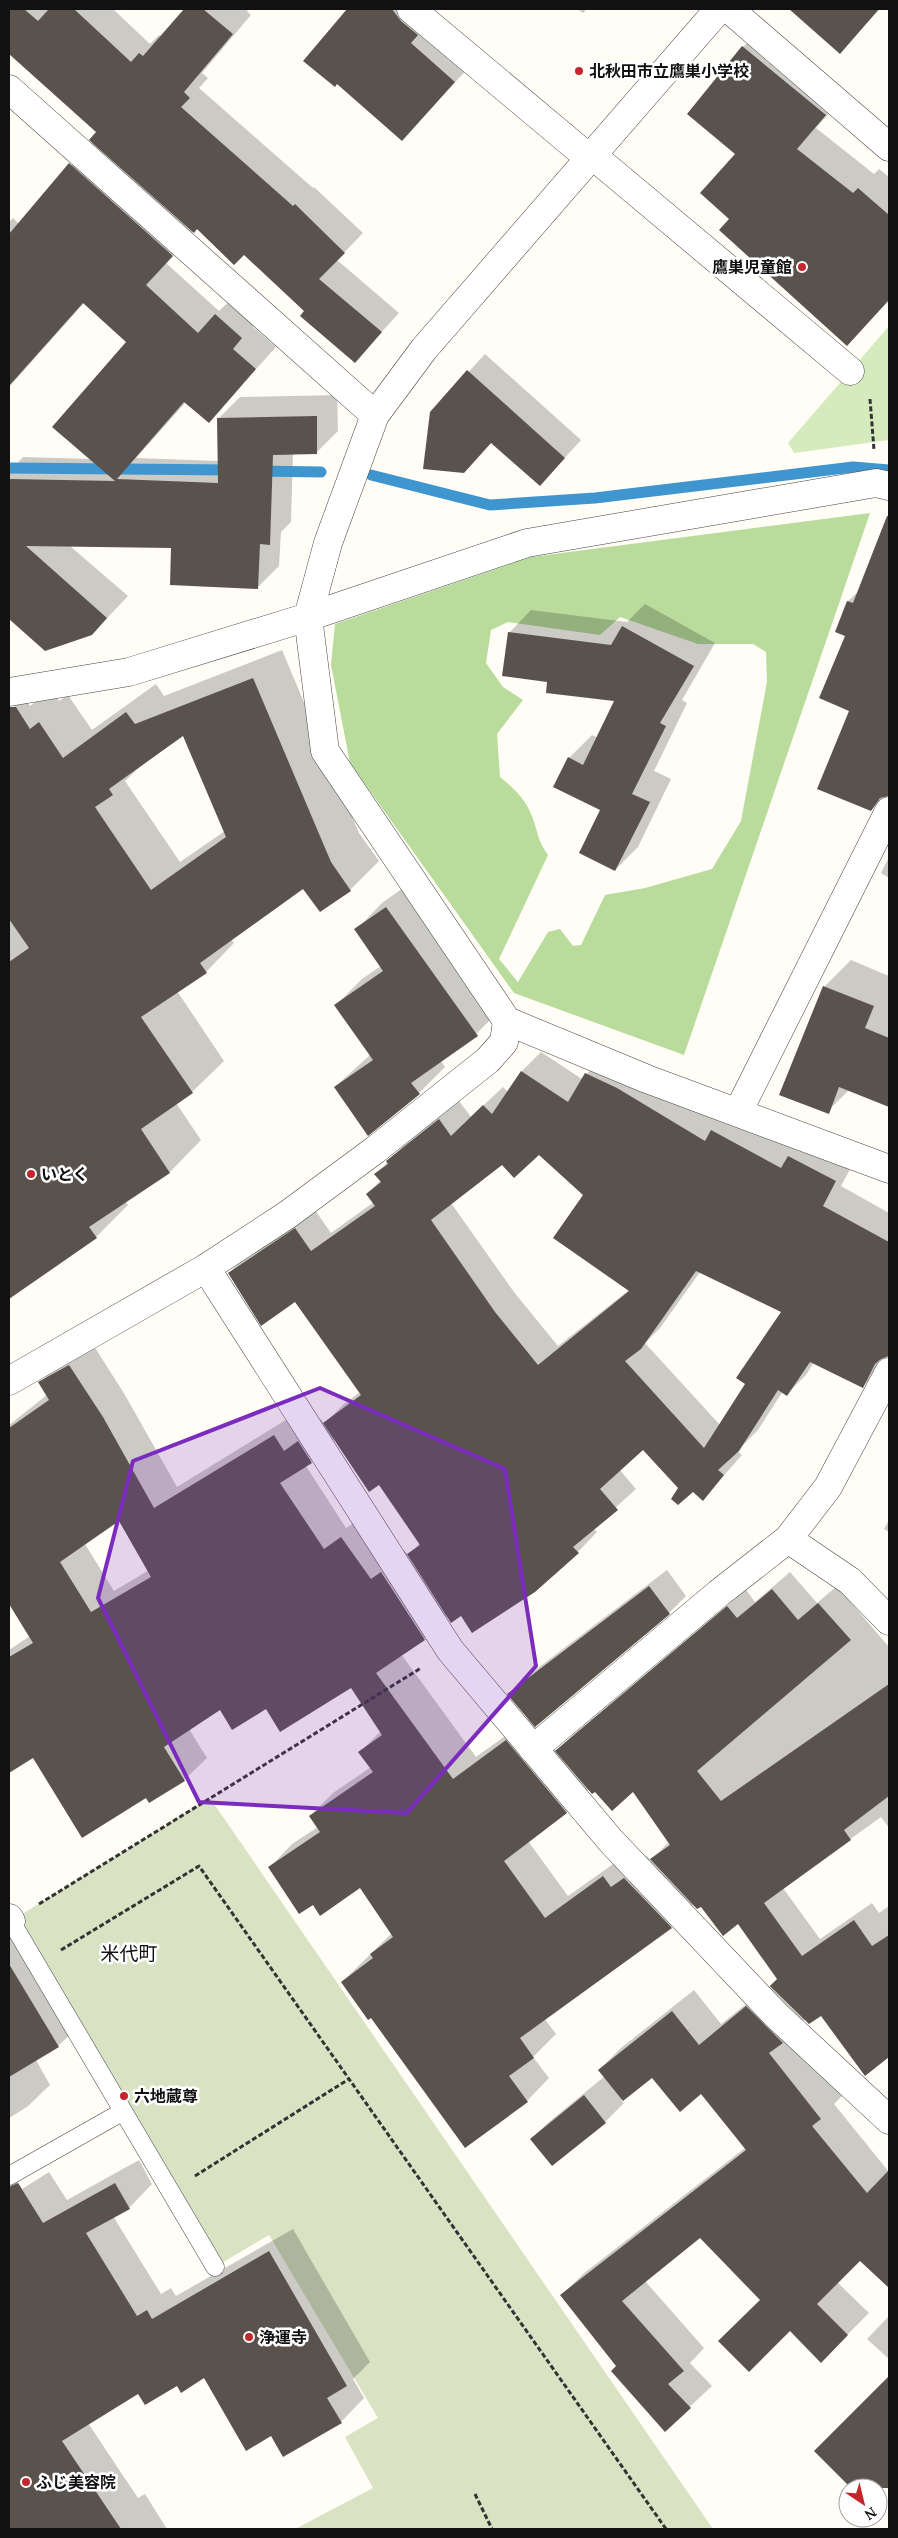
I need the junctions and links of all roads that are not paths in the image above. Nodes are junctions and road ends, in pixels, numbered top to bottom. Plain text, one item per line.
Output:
1 (411, 9) edge
2 (719, 9) edge
3 (729, 9) edge
4 (9, 89) edge
5 (889, 147) edge
6 (590, 156) junction
7 (850, 371) dead end
8 (375, 415) junction
9 (889, 486) edge
10 (308, 618) junction
11 (9, 692) edge
12 (889, 811) edge
13 (507, 1022) junction
14 (738, 1112) junction
15 (889, 1169) edge
16 (206, 1268) junction
17 (889, 1372) edge
18 (9, 1381) edge
19 (788, 1539) junction
20 (889, 1621) edge
21 (533, 1749) junction
22 (9, 1920) edge
23 (122, 2112) junction
24 (889, 2120) edge
25 (9, 2176) edge
26 (215, 2267) dead end

1 - 6 street
2 - 6 street
3 - 5 street
4 - 8 street
6 - 7 street
6 - 8 street
8 - 10 street
9 - 10 street
10 - 11 street
10 - 13 street
12 - 14 street
13 - 14 street
13 - 16 street
14 - 15 street
16 - 18 street
16 - 21 street
17 - 19 street
19 - 20 street
19 - 21 street
21 - 24 street
22 - 23 lane
23 - 25 lane
23 - 26 lane

